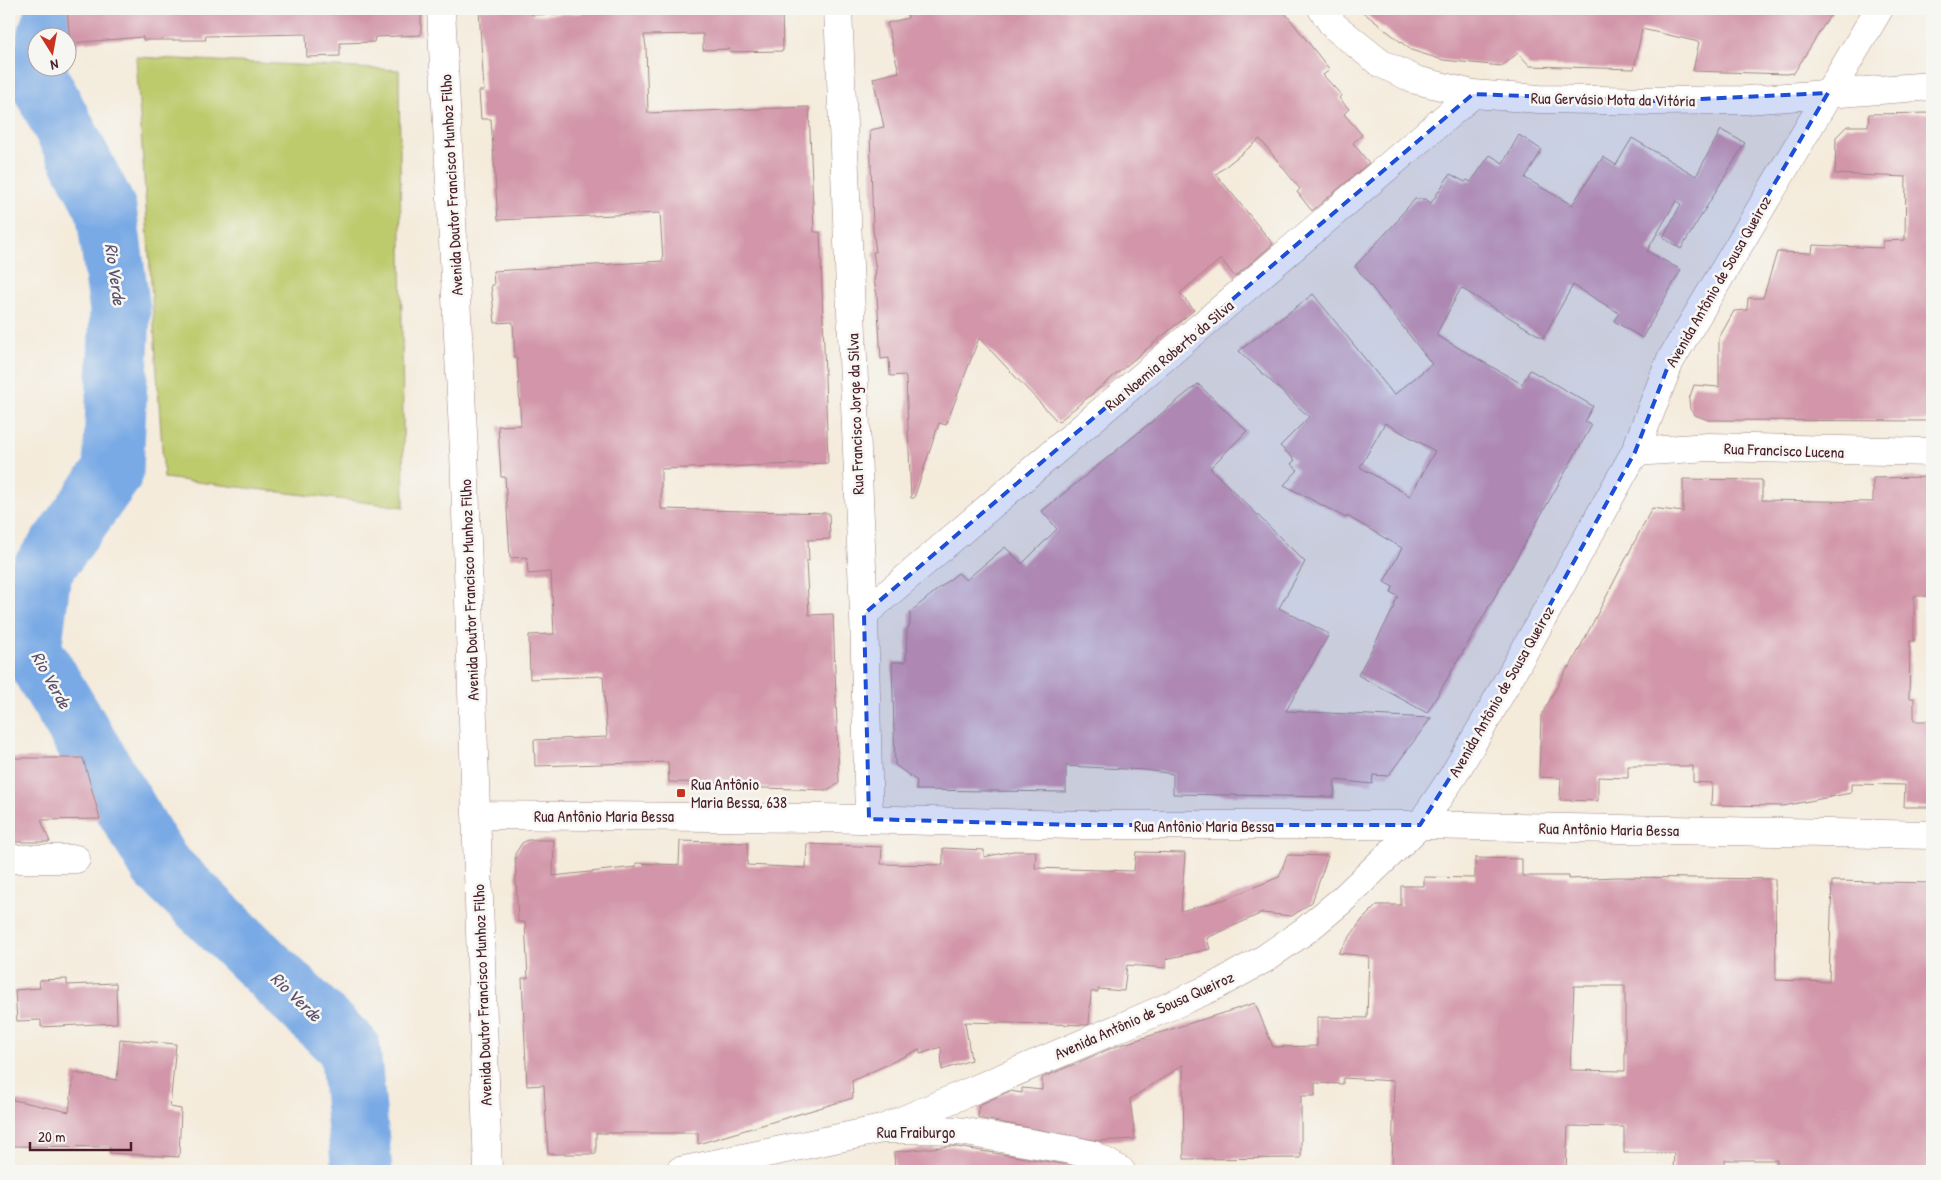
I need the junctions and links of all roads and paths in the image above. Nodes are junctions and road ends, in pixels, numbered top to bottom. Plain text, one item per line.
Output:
1 (442, 9) edge
2 (838, 9) edge
3 (1322, 9) edge
4 (1879, 9) edge
5 (1932, 86) edge
6 (1828, 93) junction
7 (1473, 94) junction
8 (1635, 452) junction
9 (1932, 452) edge
10 (864, 614) junction
11 (476, 815) junction
12 (869, 819) junction
13 (1420, 825) junction
14 (1932, 835) edge
15 (9, 859) edge
16 (76, 859) dead end
17 (882, 1129) junction
18 (488, 1171) edge
19 (680, 1171) edge
20 (1121, 1171) edge

1 - 11 street, Avenida Doutor Francisco Munhoz Filho
2 - 10 street, Rua Francisco Jorge da Silva
3 - 7 street, Rua Gervásio Mota da Vitória
4 - 6 street, Avenida Antônio de Sousa Queiroz
5 - 6 street, Rua Gervásio Mota da Vitória
6 - 7 street, Rua Gervásio Mota da Vitória
6 - 8 street, Avenida Antônio de Sousa Queiroz
7 - 10 street, Rua Noemia Roberto da Silva
8 - 9 street, Rua Francisco Lucena
8 - 13 street, Avenida Antônio de Sousa Queiroz
10 - 12 street, Rua Francisco Jorge da Silva
11 - 12 street, Rua Antônio Maria Bessa
11 - 18 street, Avenida Doutor Francisco Munhoz Filho
12 - 13 street, Rua Antônio Maria Bessa
13 - 14 street, Rua Antônio Maria Bessa
13 - 17 street, Avenida Antônio de Sousa Queiroz
15 - 16 street
17 - 19 street, Rua Fraiburgo
17 - 20 street, Rua Fraiburgo

